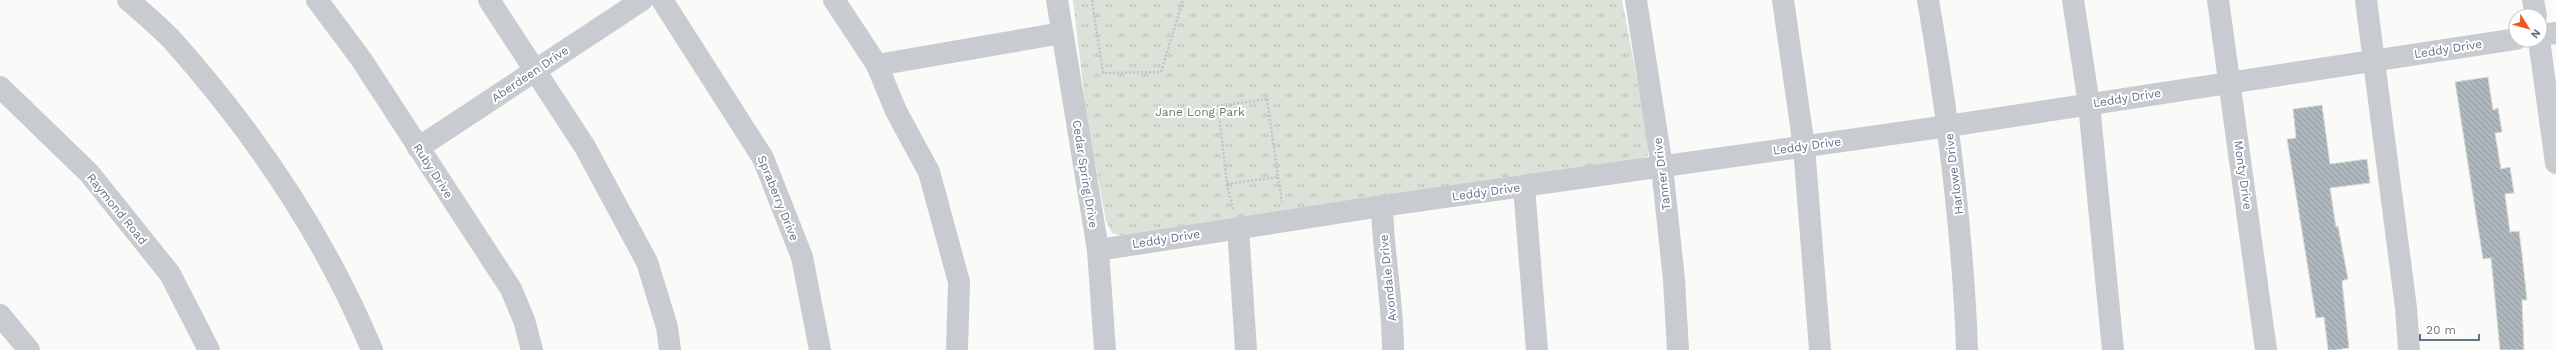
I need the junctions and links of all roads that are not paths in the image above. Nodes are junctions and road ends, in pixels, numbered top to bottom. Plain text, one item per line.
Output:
1 (128, 0) edge
2 (317, 0) edge
3 (489, 0) edge
4 (642, 0) edge
5 (662, 0) edge
6 (834, 0) edge
7 (1057, 0) edge
8 (1636, 0) edge
9 (1783, 0) edge
10 (1928, 0) edge
11 (2073, 0) edge
12 (2218, 0) edge
13 (2366, 0) edge
14 (1062, 33) junction
15 (2508, 40) edge
16 (2540, 48) edge
17 (2375, 60) junction
18 (877, 65) junction
19 (535, 70) junction
20 (2231, 82) junction
21 (0, 87) edge
22 (2089, 104) junction
23 (1948, 126) junction
24 (1804, 147) junction
25 (418, 148) junction
26 (2556, 163) edge
27 (1662, 167) junction
28 (1524, 187) junction
29 (1382, 206) junction
30 (1238, 228) junction
31 (1098, 250) junction
32 (0, 315) edge
33 (29, 350) edge
34 (209, 350) edge
35 (372, 350) edge
36 (532, 350) edge
37 (670, 350) edge
38 (820, 350) edge
39 (957, 350) edge
40 (1105, 350) edge
41 (1246, 350) edge
42 (1393, 350) edge
43 (1537, 350) edge
44 (1678, 350) edge
45 (1820, 350) edge
46 (1967, 350) edge
47 (2113, 350) edge
48 (2266, 350) edge
49 (2409, 350) edge

1 - 35 street
2 - 25 street, Ruby Drive
3 - 19 street
4 - 19 street, Aberdeen Drive
5 - 38 street, Spraberry Drive
6 - 18 street
7 - 14 street, Cedar Spring Drive
8 - 27 street, Tanner Drive
9 - 24 street
10 - 23 street, Harlowe Drive
11 - 22 street
12 - 20 street, Monty Drive
13 - 17 street
14 - 18 street
14 - 31 street, Cedar Spring Drive
15 - 17 street, Leddy Drive
16 - 26 street
17 - 20 street, Leddy Drive
17 - 49 street
18 - 39 street
19 - 25 street, Aberdeen Drive
19 - 37 street
20 - 22 street, Leddy Drive
20 - 48 street, Monty Drive
21 - 34 street, Raymond Road
22 - 23 street, Leddy Drive
22 - 47 street
23 - 24 street, Leddy Drive
23 - 46 street, Harlowe Drive
24 - 27 street, Leddy Drive
24 - 45 street
25 - 36 street, Ruby Drive
27 - 28 street, Leddy Drive
27 - 44 street, Tanner Drive
28 - 29 street, Leddy Drive
28 - 43 street
29 - 30 street, Leddy Drive
29 - 42 street, Avondale Drive
30 - 31 street, Leddy Drive
30 - 41 street
31 - 40 street, Cedar Spring Drive
32 - 33 street

